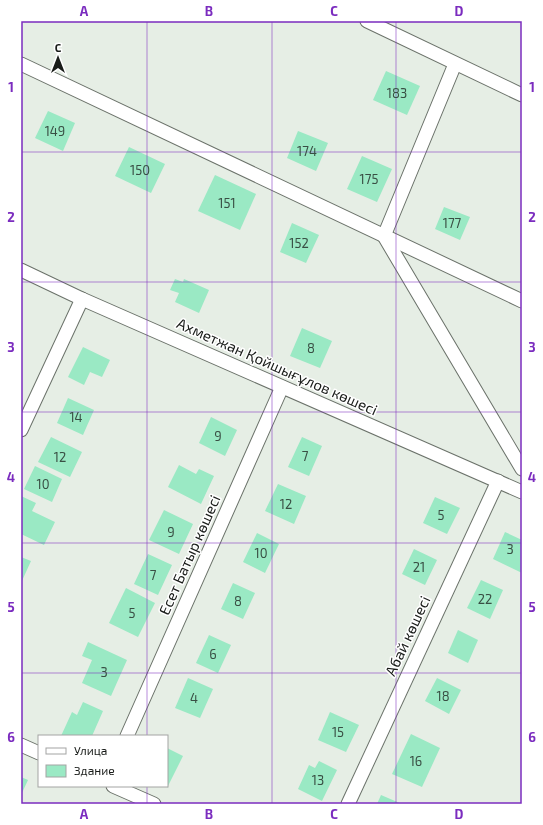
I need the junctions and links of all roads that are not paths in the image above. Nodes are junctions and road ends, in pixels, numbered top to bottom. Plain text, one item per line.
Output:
1 (367, 21) edge
2 (21, 64) edge
3 (455, 64) junction
4 (522, 95) edge
5 (384, 236) junction
6 (21, 270) edge
7 (82, 299) junction
8 (522, 301) edge
9 (282, 387) junction
10 (21, 430) edge
11 (522, 469) edge
12 (498, 481) junction
13 (522, 492) edge
14 (127, 735) edge
15 (21, 746) edge
16 (38, 753) edge
17 (115, 787) edge
18 (154, 804) edge
19 (348, 804) edge

1 - 3 street
2 - 5 street
3 - 4 street
3 - 5 street
5 - 8 street
5 - 11 street
6 - 7 street, Ахметжан Қойшығұлов көшесі
7 - 9 street, Ахметжан Қойшығұлов көшесі
7 - 10 street
9 - 12 street, Ахметжан Қойшығұлов көшесі
9 - 14 street, Есет Батыр көшесі
12 - 13 street, Ахметжан Қойшығұлов көшесі
12 - 19 street, Абай көшесі
15 - 16 street
17 - 18 street

